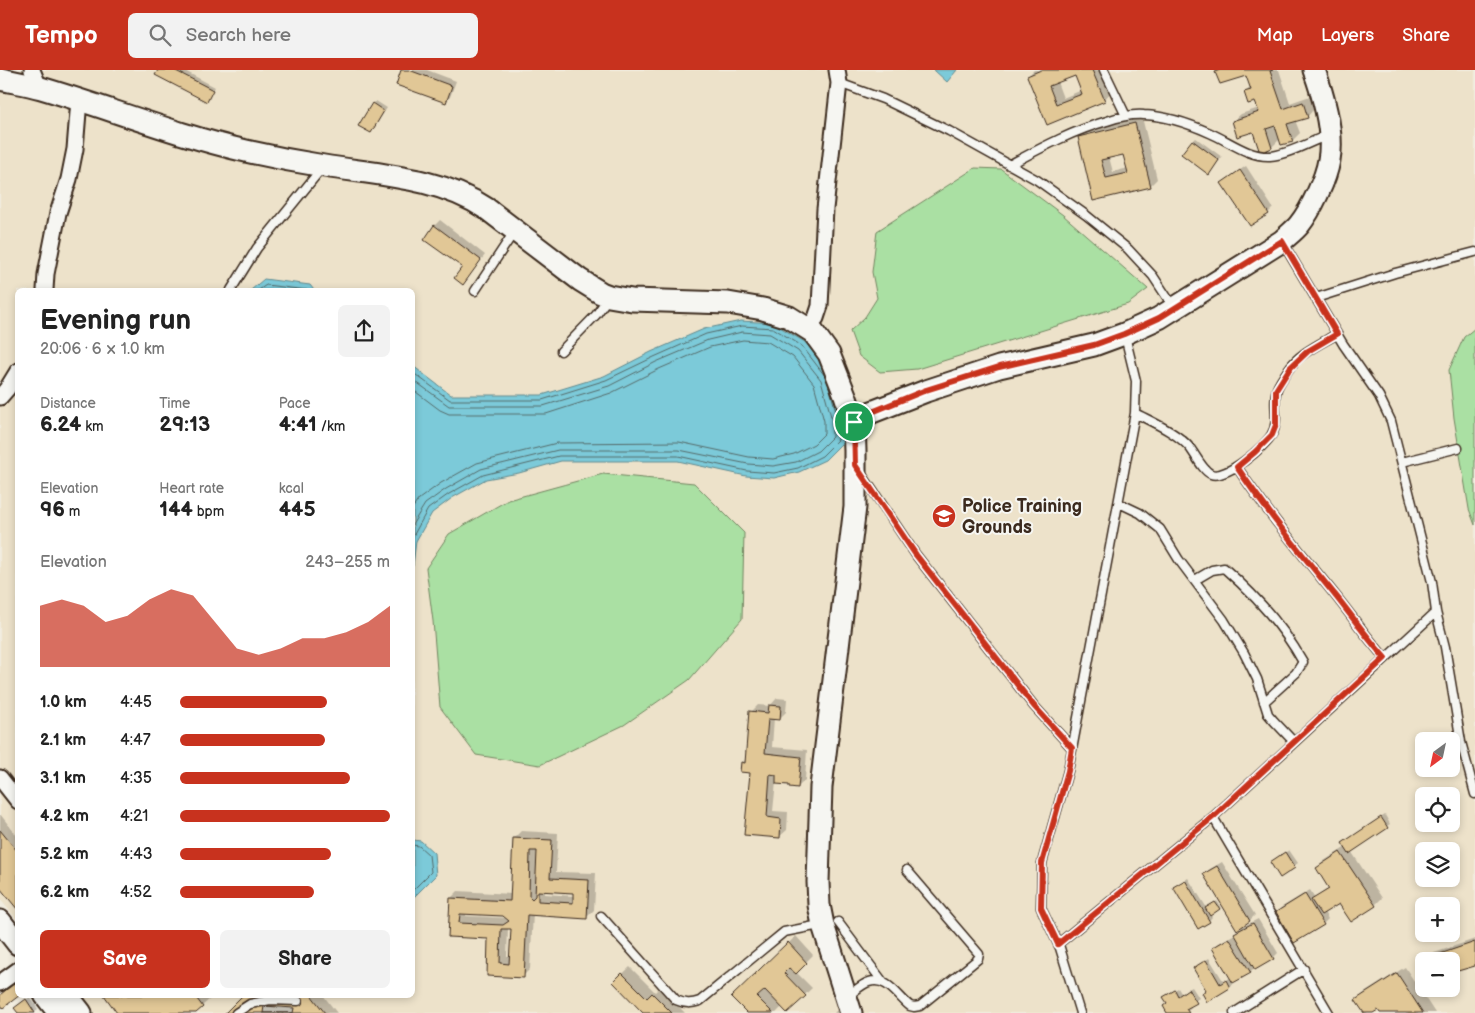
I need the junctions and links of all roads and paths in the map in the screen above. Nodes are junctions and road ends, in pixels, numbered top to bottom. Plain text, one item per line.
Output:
1 (1104, 70) edge
2 (1314, 70) edge
3 (838, 76) edge
4 (0, 79) edge
5 (36, 79) edge
6 (79, 100) junction
7 (1126, 116) junction
8 (1330, 134) junction
9 (1009, 165) junction
10 (323, 166) junction
11 (515, 231) junction
12 (1282, 241) junction
13 (1475, 252) edge
14 (45, 288) edge
15 (232, 288) edge
16 (475, 291) dead end
17 (610, 296) junction
18 (1316, 298) junction
19 (1174, 309) junction
20 (807, 328) junction
21 (1124, 334) junction
22 (1337, 334) junction
23 (561, 351) dead end
24 (15, 376) edge
25 (0, 397) edge
26 (1135, 413) junction
27 (854, 422) junction
28 (1458, 448) dead end
29 (1402, 462) junction
30 (855, 465) junction
31 (1237, 467) junction
32 (1119, 503) junction
33 (1195, 580) junction
34 (1436, 612) junction
35 (1385, 658) junction
36 (1264, 702) junction
37 (1294, 742) junction
38 (1072, 748) junction
39 (0, 778) edge
40 (1475, 794) edge
41 (15, 797) edge
42 (1213, 817) junction
43 (907, 870) dead end
44 (602, 916) dead end
45 (0, 922) edge
46 (831, 923) junction
47 (15, 940) edge
48 (1058, 944) junction
49 (1304, 970) junction
50 (15, 972) edge
51 (883, 982) junction
52 (0, 983) edge
53 (47, 998) edge
54 (69, 998) edge
55 (298, 1001) dead end
56 (848, 1005) edge
57 (58, 1013) edge
58 (81, 1013) edge
59 (236, 1013) edge
60 (1080, 1013) edge
61 (1234, 1013) edge
62 (1329, 1013) edge

1 - 7 lane
2 - 8 street
3 - 9 lane
3 - 20 street
4 - 5 street
5 - 6 street
6 - 10 street
6 - 14 street
7 - 8 lane
7 - 9 lane
8 - 12 street
9 - 19 lane
10 - 11 street
10 - 15 lane
11 - 16 lane
11 - 17 street
12 - 18 lane
12 - 19 street
13 - 18 lane
17 - 20 street
17 - 23 lane
18 - 22 lane
19 - 21 street
20 - 27 street
21 - 26 lane
21 - 27 street
22 - 29 lane
22 - 31 lane
24 - 25 street
26 - 31 lane
26 - 32 lane
27 - 30 street
28 - 29 lane
29 - 34 lane
30 - 38 lane
30 - 46 street
31 - 35 lane
32 - 33 lane
32 - 38 lane
33 - 36 lane
33 - 36 lane
34 - 35 lane
34 - 40 lane
35 - 37 lane
36 - 37 lane
37 - 42 lane
38 - 48 lane
39 - 41 street
42 - 48 lane
42 - 49 lane
43 - 51 lane
44 - 46 lane
45 - 47 street
46 - 51 lane
46 - 56 street
48 - 60 lane
49 - 61 lane
49 - 62 lane
50 - 52 street
51 - 56 lane
53 - 57 street
54 - 58 street
55 - 59 lane

